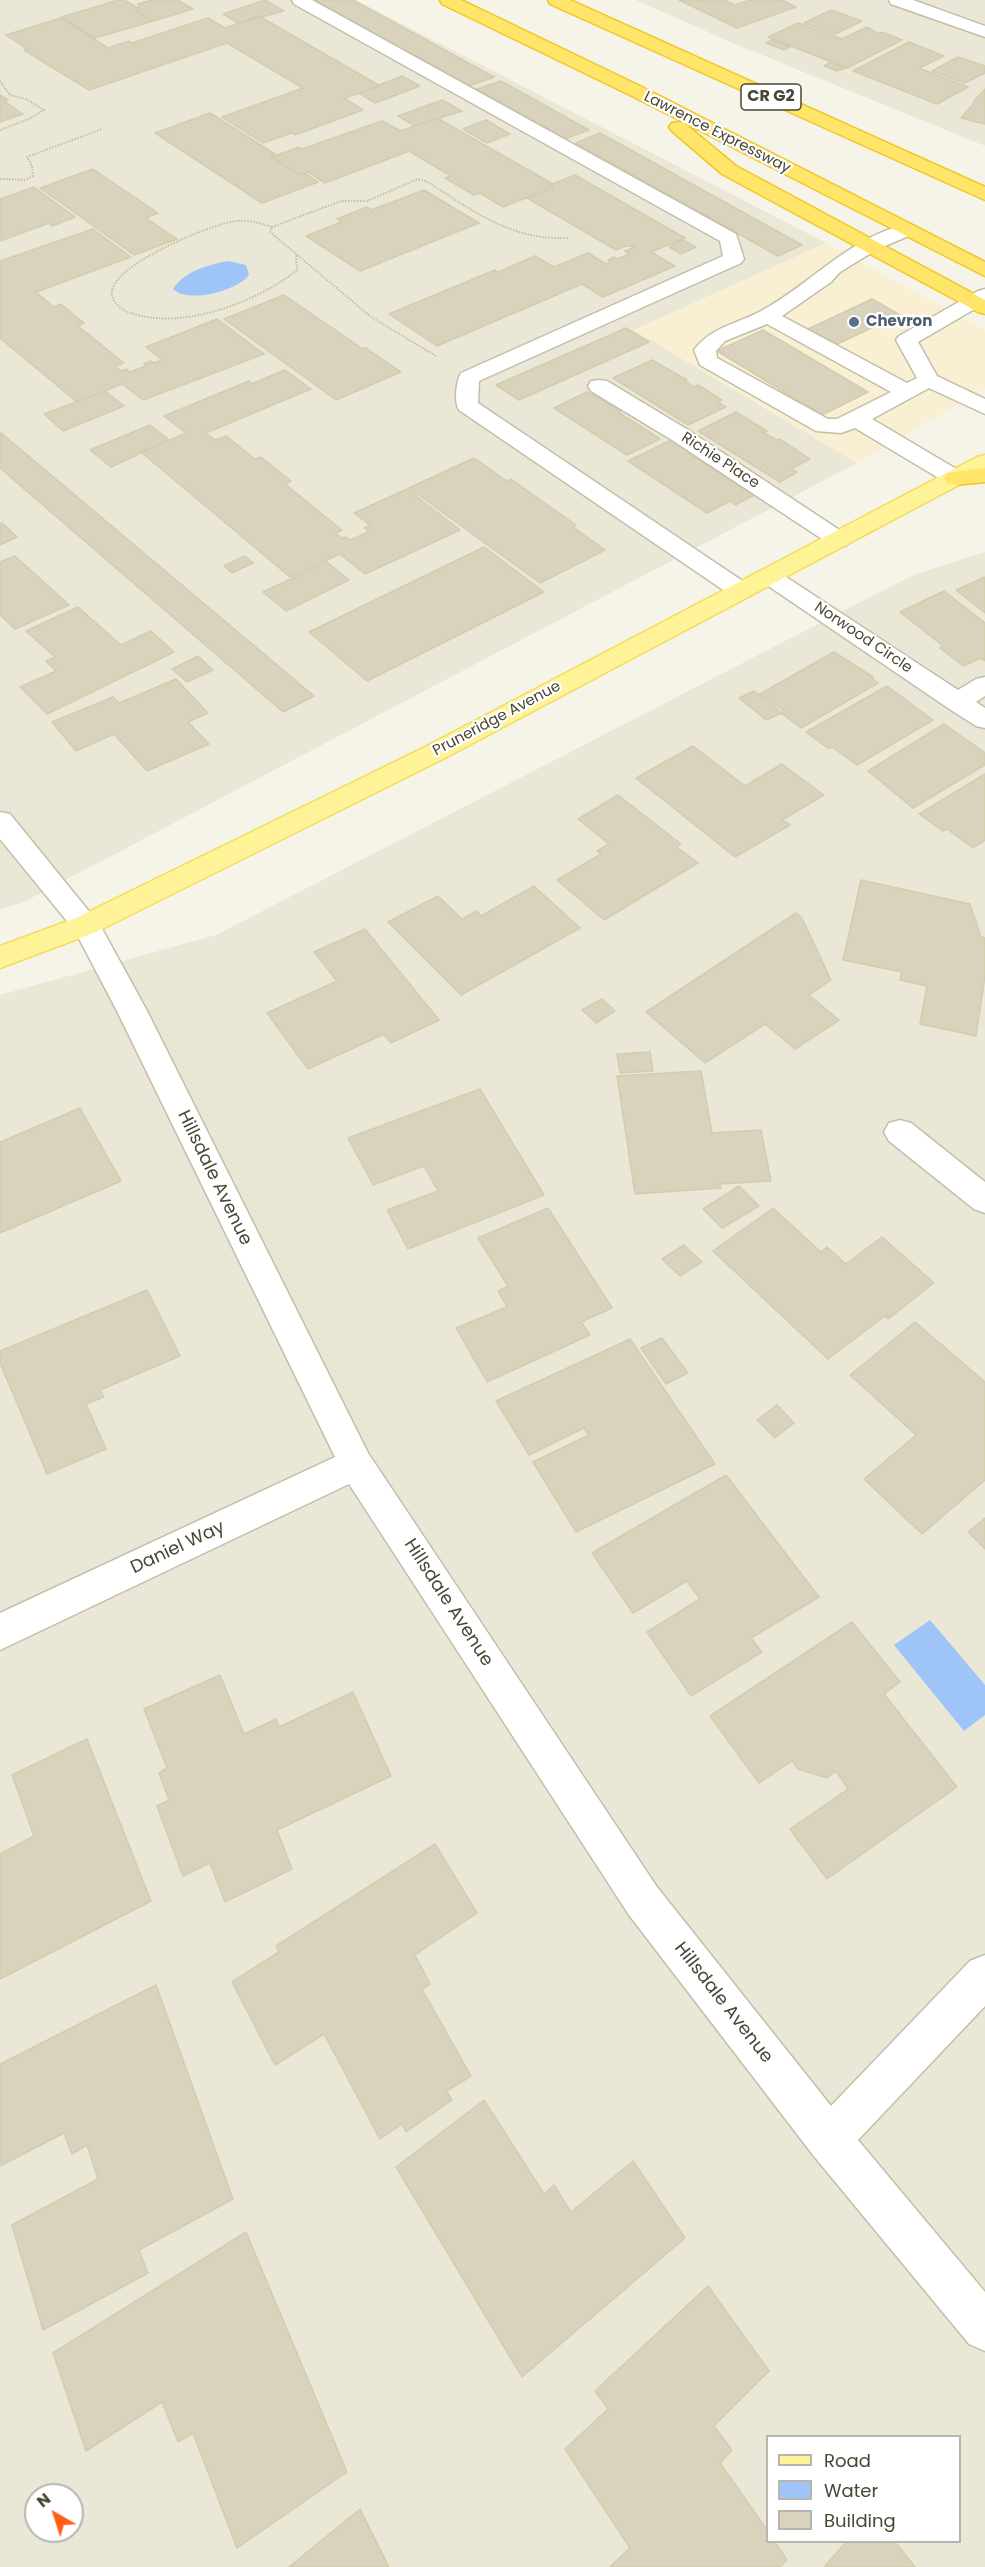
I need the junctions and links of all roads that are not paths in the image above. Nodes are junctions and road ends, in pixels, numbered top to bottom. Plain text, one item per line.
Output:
1 (300, 0) edge
2 (448, 0) edge
3 (556, 0) edge
4 (897, 0) edge
5 (985, 32) edge
6 (722, 75) junction
7 (638, 92) junction
8 (919, 145) dead end
9 (985, 194) edge
10 (906, 230) junction
11 (869, 246) junction
12 (985, 270) edge
13 (981, 302) edge
14 (768, 316) junction
15 (929, 380) junction
16 (599, 386) dead end
17 (907, 392) junction
18 (985, 407) edge
19 (856, 419) junction
20 (985, 462) edge
21 (985, 476) edge
22 (955, 478) junction
23 (839, 540) junction
24 (769, 576) junction
25 (741, 591) junction
26 (985, 685) edge
27 (957, 702) junction
28 (985, 720) edge
29 (0, 822) edge
30 (86, 925) junction
31 (0, 957) edge
32 (900, 1132) dead end
33 (985, 1200) edge
34 (356, 1464) junction
35 (0, 1632) edge
36 (985, 1976) edge
37 (829, 2139) junction
38 (985, 2328) edge

1 - 25 street
2 - 7 highway, Lawrence Expressway
3 - 6 highway, CR G2
4 - 5 street
6 - 8 highway
6 - 9 highway, CR G2
7 - 10 highway, Lawrence Expressway
7 - 11 highway
10 - 11 street
10 - 12 highway, Lawrence Expressway
11 - 13 highway
11 - 14 street
13 - 15 street
14 - 17 street
14 - 19 street
15 - 17 street
15 - 18 street
16 - 23 street, Richie Place
17 - 19 street
19 - 22 street
20 - 22 main road, Pruneridge Avenue
21 - 22 highway
22 - 23 main road, Pruneridge Avenue
23 - 24 main road, Pruneridge Avenue
24 - 25 main road, Pruneridge Avenue
24 - 27 street, Norwood Circle
25 - 30 main road, Pruneridge Avenue
26 - 27 street
27 - 28 street, Norwood Circle
29 - 30 street, Hillsdale Avenue
30 - 31 main road, Pruneridge Avenue
30 - 34 street, Hillsdale Avenue
32 - 33 street
34 - 35 street, Daniel Way
34 - 37 street, Hillsdale Avenue
36 - 37 street
37 - 38 street, Hillsdale Avenue

